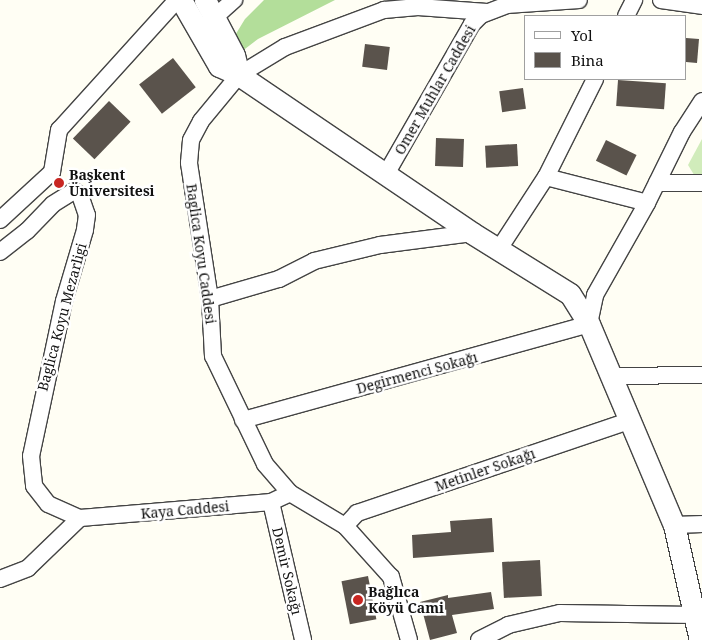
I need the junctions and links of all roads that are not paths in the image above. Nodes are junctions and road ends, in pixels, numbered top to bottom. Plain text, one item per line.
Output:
1 (177, 0) edge
2 (181, 0) edge
3 (234, 0) edge
4 (579, 0) edge
5 (634, 0) edge
6 (662, 0) edge
7 (702, 6) edge
8 (210, 9) edge
9 (487, 12) junction
10 (626, 15) edge
11 (199, 32) junction
12 (239, 75) junction
13 (594, 80) edge
14 (702, 101) edge
15 (385, 176) junction
16 (546, 177) junction
17 (657, 183) junction
18 (702, 183) edge
19 (647, 203) junction
20 (0, 220) edge
21 (472, 233) junction
22 (499, 249) junction
23 (0, 252) edge
24 (210, 299) junction
25 (589, 324) junction
26 (611, 376) junction
27 (702, 376) edge
28 (243, 420) junction
29 (629, 421) junction
30 (290, 494) junction
31 (271, 502) junction
32 (80, 518) junction
33 (702, 524) edge
34 (674, 525) junction
35 (345, 526) junction
36 (0, 579) edge
37 (695, 614) junction
38 (303, 640) edge
39 (409, 640) edge
40 (479, 640) edge
41 (700, 640) edge

1 - 20 street
2 - 11 street
3 - 8 street
4 - 9 street, Omer Muhlar Caddesi
5 - 10 street
6 - 7 street
8 - 11 street
8 - 12 street
9 - 12 street, Baglica Koyu Caddesi
9 - 15 street, Omer Muhlar Caddesi
11 - 12 street
12 - 15 street
12 - 24 street, Baglica Koyu Caddesi
13 - 16 street
14 - 17 street
15 - 21 street
16 - 19 street
16 - 22 street
17 - 18 street
17 - 19 street
19 - 25 street
21 - 22 street
21 - 24 street
22 - 25 street
23 - 32 street, Baglica Koyu Mezarligi
24 - 28 street, Baglica Koyu Caddesi
25 - 26 street
25 - 28 street, Degirmenci Sokağı
26 - 27 street
26 - 29 street
28 - 30 street, Baglica Koyu Caddesi
29 - 34 street
29 - 35 street, Metinler Sokağı
30 - 31 street, Kaya Caddesi
30 - 35 street, Baglica Koyu Caddesi
31 - 32 street, Kaya Caddesi
31 - 38 street, Demir Sokağı
32 - 36 street
33 - 34 street
34 - 37 street
35 - 39 street, Baglica Koyu Caddesi
37 - 40 street
37 - 41 street

